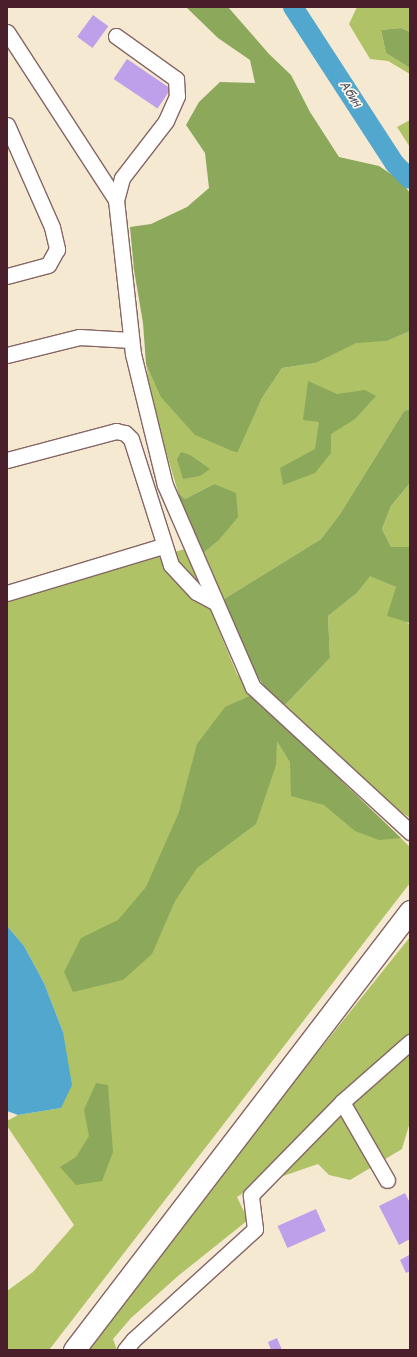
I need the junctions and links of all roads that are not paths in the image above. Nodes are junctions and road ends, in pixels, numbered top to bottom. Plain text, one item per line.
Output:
1 (7, 32) edge
2 (116, 36) dead end
3 (7, 125) edge
4 (116, 200) junction
5 (7, 276) edge
6 (131, 340) junction
7 (7, 355) edge
8 (7, 460) edge
9 (163, 546) junction
10 (7, 593) edge
11 (215, 602) junction
12 (410, 832) edge
13 (410, 911) edge
14 (410, 1042) edge
15 (342, 1102) junction
16 (387, 1180) dead end
17 (74, 1350) edge
18 (125, 1350) edge

1 - 4 street
2 - 4 street
3 - 5 street
4 - 6 street
6 - 7 street
6 - 11 street
8 - 9 street
9 - 10 street
9 - 11 street
11 - 12 street
13 - 17 highway
14 - 15 street
15 - 16 street
15 - 18 street

